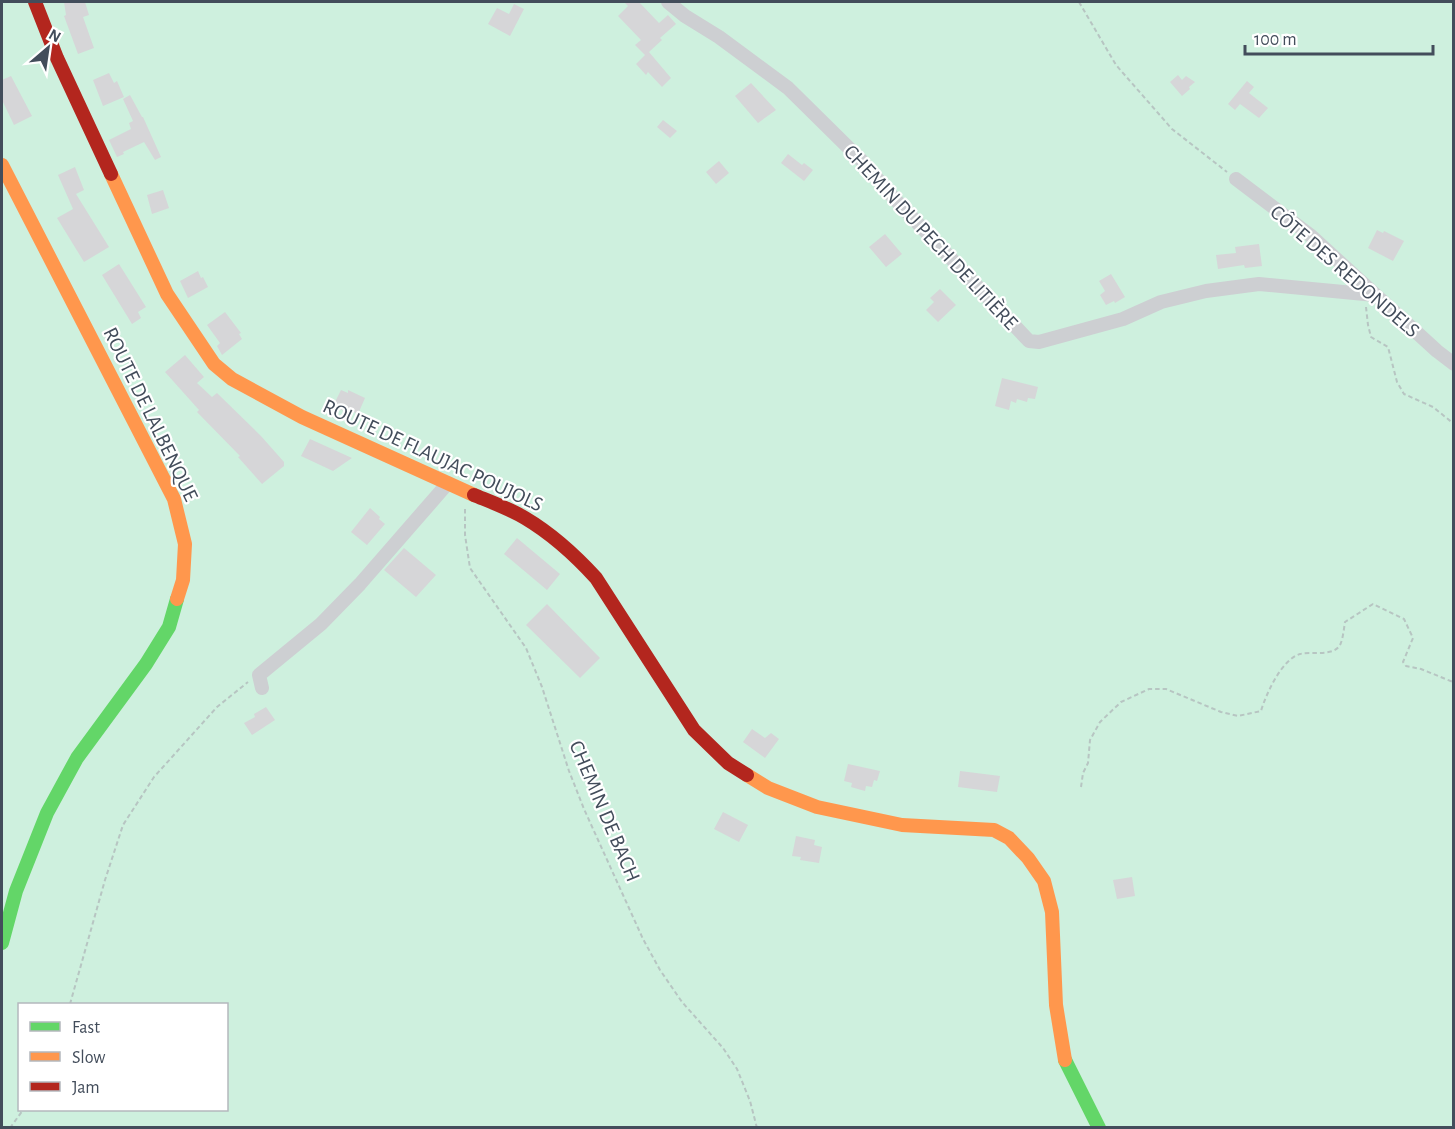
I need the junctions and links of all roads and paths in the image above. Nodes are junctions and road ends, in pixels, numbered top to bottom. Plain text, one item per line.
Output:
1 (35, 2) edge
2 (668, 2) edge
3 (1080, 2) edge
4 (2, 165) edge
5 (1236, 179) joint
6 (1370, 294) junction
7 (1454, 364) edge
8 (1454, 424) edge
9 (448, 483) junction
10 (465, 491) junction
11 (260, 682) joint
12 (1454, 686) edge
13 (1081, 787) dead end
14 (2, 943) edge
15 (71, 1003) edge
16 (22, 1111) edge
17 (10, 1128) edge
18 (757, 1128) edge
19 (1099, 1128) edge

1 - 9 street, ROUTE DE FLAUJAC POUJOLS
2 - 6 street, CHEMIN DU PECH DE LITIÈRE
3 - 5 path
4 - 14 street, ROUTE DE LALBENQUE
5 - 6 street, CÔTE DES REDONDELS
6 - 7 street, CÔTE DES REDONDELS
6 - 8 path
9 - 10 street, ROUTE DE FLAUJAC POUJOLS
9 - 11 street
10 - 18 path, CHEMIN DE BACH
10 - 19 street, ROUTE DE FLAUJAC POUJOLS
11 - 15 path
12 - 13 path
16 - 17 path

